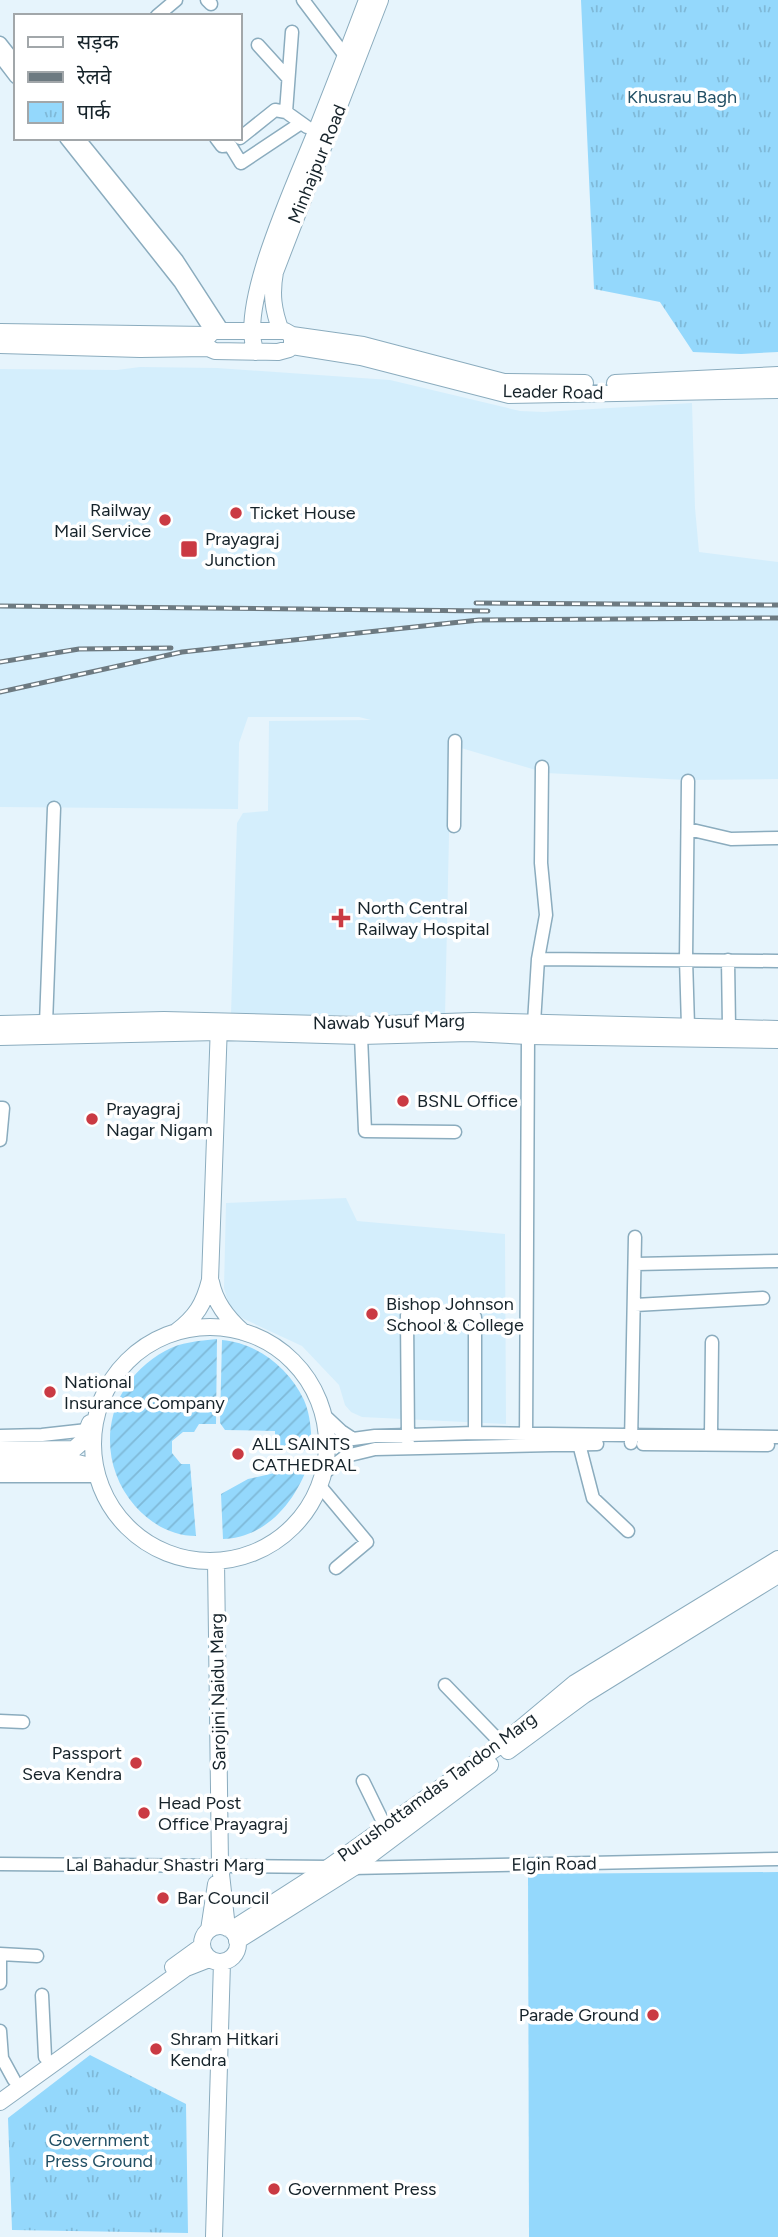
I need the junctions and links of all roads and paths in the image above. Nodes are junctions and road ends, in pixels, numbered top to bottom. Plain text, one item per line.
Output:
1 (176, 0) edge
2 (303, 0) edge
3 (368, 0) edge
4 (380, 0) edge
5 (159, 14) edge
6 (292, 32) dead end
7 (0, 43) edge
8 (258, 45) dead end
9 (346, 57) junction
10 (5, 63) edge
11 (288, 78) junction
12 (286, 112) junction
13 (301, 123) junction
14 (315, 134) junction
15 (242, 135) edge
16 (67, 140) edge
17 (80, 140) edge
18 (218, 140) edge
19 (236, 140) edge
20 (252, 331) junction
21 (0, 332) edge
22 (213, 336) junction
23 (289, 337) junction
24 (0, 345) edge
25 (256, 352) junction
26 (778, 375) edge
27 (537, 389) junction
28 (778, 390) edge
29 (455, 741) dead end
30 (542, 767) dead end
31 (688, 781) dead end
32 (54, 808) dead end
33 (454, 826) dead end
34 (688, 829) junction
35 (778, 838) edge
36 (538, 959) junction
37 (686, 959) junction
38 (728, 960) junction
39 (778, 961) edge
40 (0, 1024) edge
41 (46, 1024) junction
42 (219, 1026) junction
43 (688, 1026) junction
44 (729, 1027) junction
45 (531, 1029) junction
46 (778, 1029) edge
47 (361, 1036) junction
48 (0, 1037) edge
49 (778, 1040) edge
50 (0, 1108) edge
51 (455, 1132) dead end
52 (0, 1140) edge
53 (635, 1237) dead end
54 (778, 1261) edge
55 (635, 1264) junction
56 (211, 1280) junction
57 (763, 1298) dead end
58 (635, 1305) junction
59 (243, 1332) junction
60 (174, 1334) junction
61 (712, 1342) dead end
62 (95, 1413) junction
63 (325, 1416) junction
64 (87, 1430) junction
65 (475, 1433) junction
66 (711, 1434) junction
67 (0, 1436) edge
68 (778, 1437) edge
69 (408, 1440) junction
70 (526, 1440) junction
71 (631, 1440) junction
72 (579, 1444) junction
73 (778, 1445) edge
74 (0, 1450) edge
75 (0, 1462) edge
76 (0, 1476) edge
77 (97, 1476) junction
78 (322, 1479) junction
79 (628, 1531) dead end
80 (778, 1550) edge
81 (778, 1559) edge
82 (216, 1561) junction
83 (336, 1567) dead end
84 (778, 1575) edge
85 (778, 1583) edge
86 (445, 1685) dead end
87 (573, 1694) junction
88 (0, 1721) edge
89 (23, 1722) dead end
90 (502, 1744) junction
91 (363, 1781) dead end
92 (385, 1826) junction
93 (778, 1859) edge
94 (0, 1864) edge
95 (220, 1865) junction
96 (329, 1867) junction
97 (353, 1868) junction
98 (209, 1930) junction
99 (232, 1933) junction
100 (0, 1954) edge
101 (211, 1955) junction
102 (37, 1956) dead end
103 (0, 1983) edge
104 (42, 1995) dead end
105 (0, 2031) edge
106 (45, 2057) junction
107 (15, 2080) junction
108 (0, 2091) edge
109 (0, 2102) edge
110 (214, 2237) edge

1 - 5 street
2 - 9 street
3 - 9 main road, Minhajpur Road
4 - 23 main road, Minhajpur Road
6 - 11 street
7 - 10 street
8 - 11 street
9 - 14 main road, Minhajpur Road
11 - 12 street
12 - 13 street
12 - 15 street
13 - 14 street
13 - 19 street
14 - 20 main road, Minhajpur Road
16 - 22 street
17 - 22 street
18 - 19 street
20 - 22 main road
20 - 23 main road
20 - 25 main road
21 - 22 main road
22 - 24 main road
22 - 25 main road
23 - 25 main road
23 - 27 main road, Leader Road
26 - 27 main road, Leader Road
27 - 28 main road, Leader Road
29 - 33 street
30 - 36 street
31 - 34 street
32 - 41 street
34 - 35 street
34 - 37 street
36 - 37 street
36 - 45 street
37 - 38 street
37 - 43 street
38 - 39 street
38 - 44 street
40 - 41 main road, Nawab Yusuf Marg
41 - 42 main road, Nawab Yusuf Marg
42 - 45 main road, Nawab Yusuf Marg
42 - 47 main road, Nawab Yusuf Marg
42 - 48 main road, Nawab Yusuf Marg
42 - 56 main road
43 - 44 main road, Nawab Yusuf Marg
43 - 45 main road, Nawab Yusuf Marg
44 - 46 main road, Nawab Yusuf Marg
45 - 47 main road, Nawab Yusuf Marg
45 - 49 main road, Nawab Yusuf Marg
45 - 70 street
47 - 51 street
50 - 52 street
53 - 55 street
54 - 55 street
55 - 58 street
56 - 59 main road
56 - 60 main road
57 - 58 street
58 - 71 street
59 - 60 main road
59 - 63 main road
60 - 62 main road
61 - 66 street
62 - 64 main road
62 - 77 main road
63 - 69 street
63 - 78 main road
64 - 67 street
64 - 74 main road
65 - 69 street
65 - 69 street
65 - 70 street
66 - 68 street
66 - 71 street
69 - 70 street
69 - 78 street
70 - 71 street
70 - 72 street
71 - 72 street
71 - 73 street
72 - 79 street
75 - 77 main road
76 - 77 street
77 - 82 main road
78 - 82 main road
78 - 83 street
80 - 87 main road, Purushottamdas Tandon Marg
81 - 87 main road
82 - 95 main road, Sarojini Naidu Marg
84 - 87 main road
85 - 87 main road, Purushottamdas Tandon Marg
86 - 90 street
87 - 90 main road, Purushottamdas Tandon Marg
87 - 97 main road, Purushottamdas Tandon Marg
88 - 89 street
90 - 92 main road, Purushottamdas Tandon Marg
91 - 92 street
92 - 96 main road, Purushottamdas Tandon Marg
93 - 97 street, Elgin Road
94 - 95 street, Lal Bahadur Shastri Marg
95 - 96 street, Lal Bahadur Shastri Marg
95 - 98 main road, Sarojini Naidu Marg
95 - 99 main road, Sarojini Naidu Marg
96 - 97 street, Elgin Road
96 - 99 main road, Purushottamdas Tandon Marg
97 - 99 main road, Purushottamdas Tandon Marg
98 - 99 main road
98 - 101 main road
99 - 101 main road
100 - 102 street
100 - 103 street
101 - 106 main road
101 - 109 main road
101 - 110 main road
104 - 106 street
105 - 107 street
106 - 107 main road
107 - 108 main road

